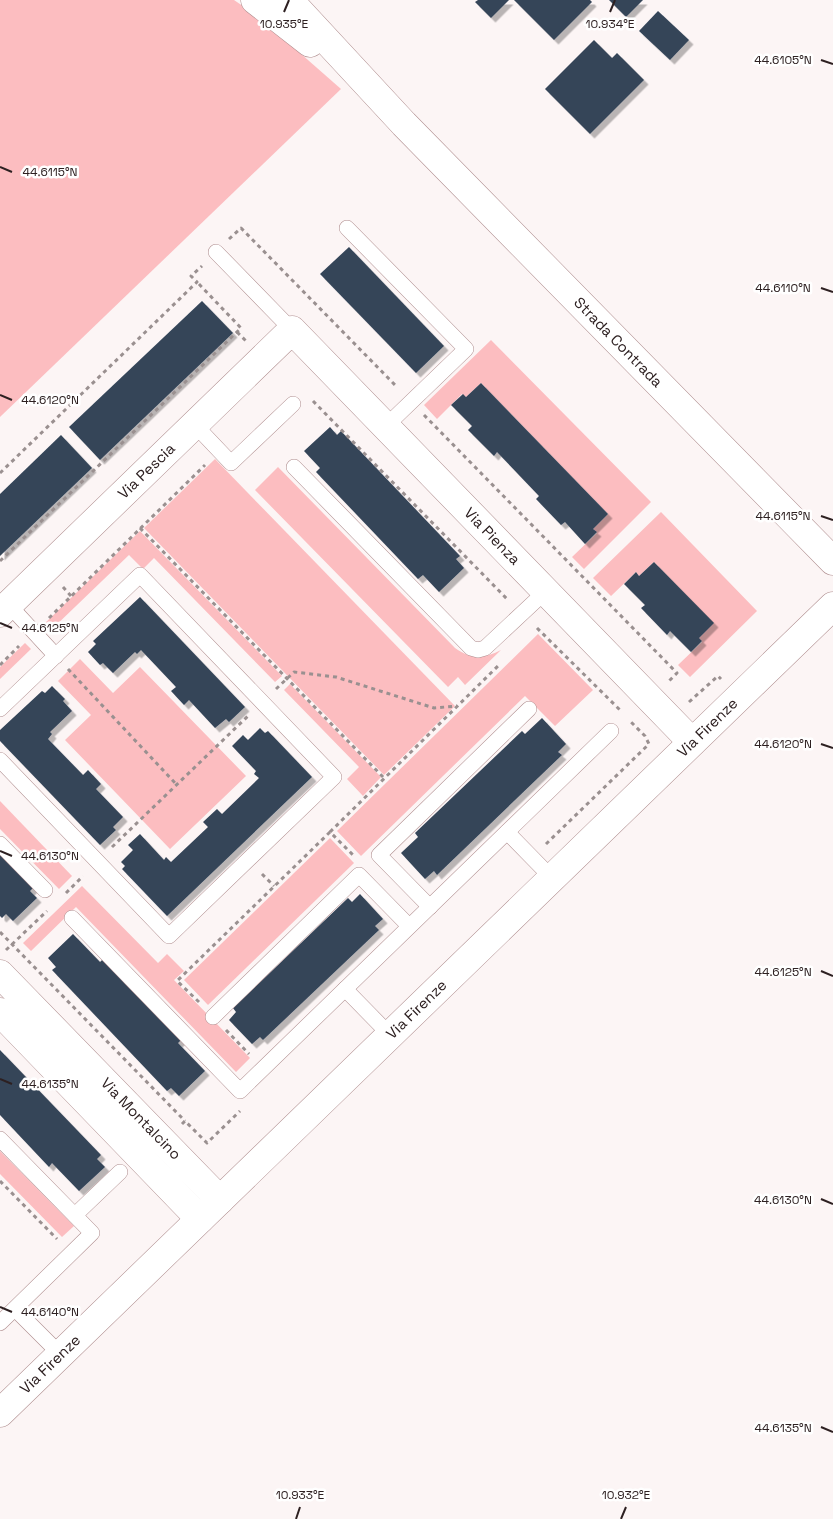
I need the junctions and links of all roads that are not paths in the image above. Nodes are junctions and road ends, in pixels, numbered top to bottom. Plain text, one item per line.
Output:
1 (255, 0) edge
2 (289, 0) edge
3 (404, 124) junction
4 (347, 228) dead end
5 (216, 252) dead end
6 (292, 330) junction
7 (293, 404) dead end
8 (194, 424) junction
9 (386, 426) junction
10 (294, 467) dead end
11 (833, 561) edge
12 (546, 591) junction
13 (833, 606) edge
14 (4, 609) edge
15 (56, 656) junction
16 (0, 709) edge
17 (529, 709) dead end
18 (611, 731) dead end
19 (692, 742) junction
20 (0, 760) edge
21 (507, 832) junction
22 (0, 844) edge
23 (552, 878) junction
24 (45, 890) dead end
25 (430, 907) junction
26 (72, 918) dead end
27 (409, 926) junction
28 (0, 974) edge
29 (345, 989) junction
30 (0, 1012) edge
31 (213, 1017) road end
32 (390, 1035) junction
33 (0, 1139) edge
34 (120, 1172) dead end
35 (210, 1209) junction
36 (75, 1216) junction
37 (15, 1309) junction
38 (0, 1323) edge
39 (60, 1354) junction
40 (0, 1413) edge

1 - 3 street, Strada Contrada
2 - 3 street, Strada Contrada
3 - 11 street, Strada Contrada
4 - 9 lane
5 - 6 lane
6 - 8 street, Via Pescia
6 - 9 street, Via Pienza
7 - 8 lane
8 - 14 street, Via Pescia
9 - 12 street, Via Pienza
10 - 12 lane
12 - 19 street, Via Pienza
13 - 19 street, Via Firenze
14 - 15 lane
15 - 16 lane
15 - 20 lane
17 - 25 lane
18 - 21 lane
19 - 23 street, Via Firenze
21 - 23 lane
21 - 25 lane
22 - 24 lane
23 - 32 street, Via Firenze
25 - 27 lane
26 - 29 lane
27 - 29 lane
27 - 31 lane
28 - 35 street, Via Montalcino
29 - 32 lane
30 - 35 street, Via Montalcino
32 - 35 street, Via Firenze
33 - 36 lane
34 - 36 lane
35 - 39 street, Via Firenze
36 - 37 lane
37 - 38 lane
37 - 39 lane
39 - 40 street, Via Firenze

